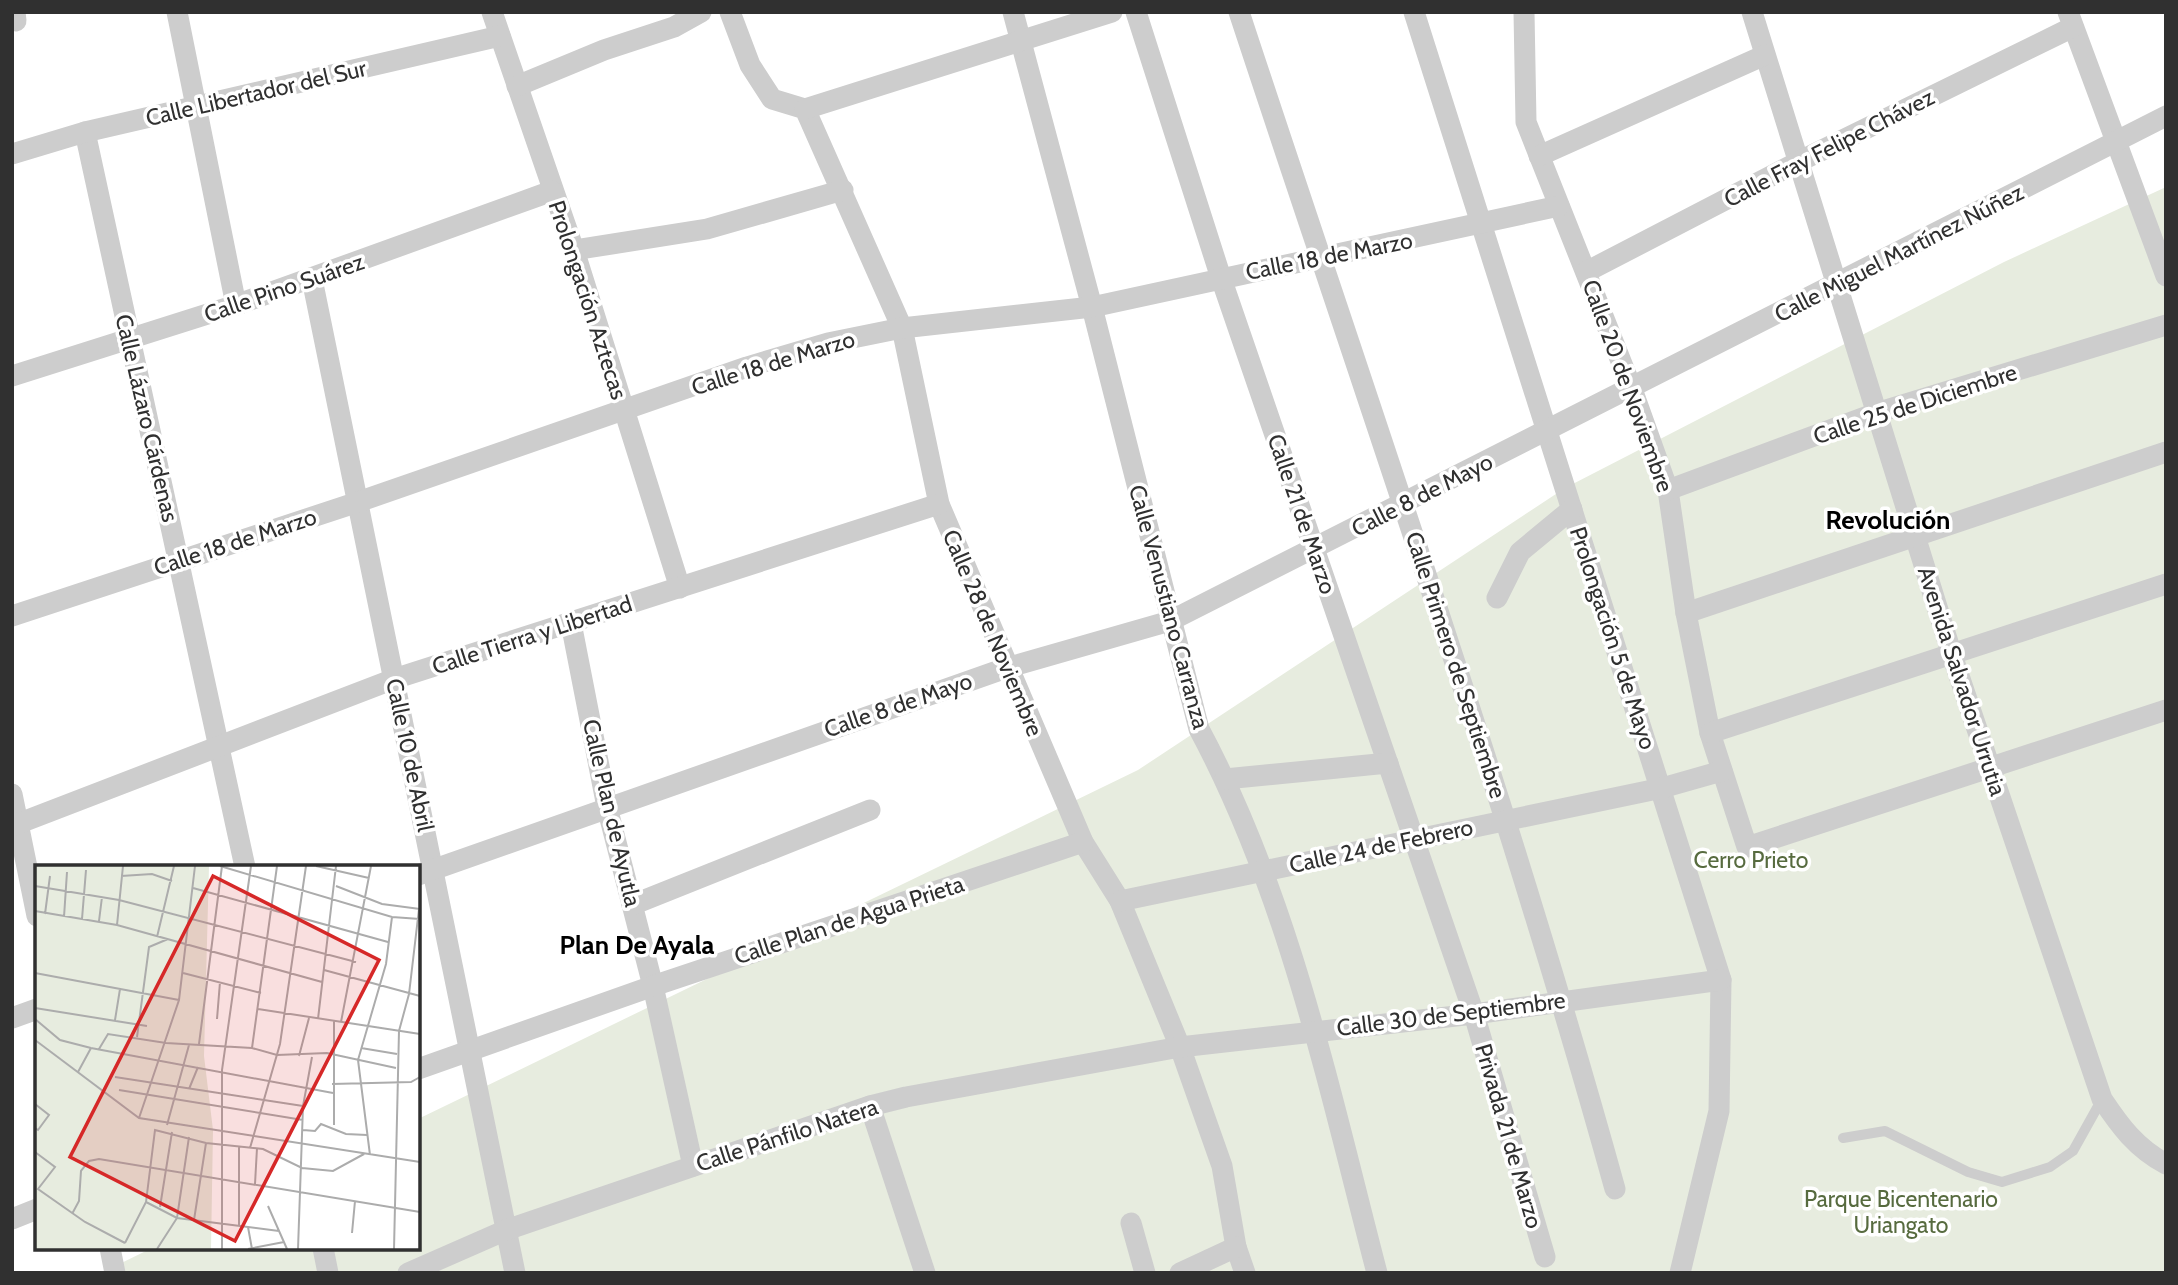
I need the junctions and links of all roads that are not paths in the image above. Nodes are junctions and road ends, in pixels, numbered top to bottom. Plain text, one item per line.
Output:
1 (177, 12) edge
2 (492, 12) edge
3 (701, 12) edge
4 (730, 12) edge
5 (1013, 12) edge
6 (1112, 12) edge
7 (1136, 12) edge
8 (1239, 12) edge
9 (1414, 12) edge
10 (1524, 12) edge
11 (1752, 12) edge
12 (2070, 20) edge
13 (500, 36) junction
14 (1023, 43) junction
15 (1765, 55) junction
16 (517, 86) junction
17 (195, 109) junction
18 (805, 109) junction
19 (2166, 117) edge
20 (85, 132) junction
21 (2118, 142) junction
22 (12, 154) edge
23 (1539, 156) junction
24 (1798, 162) junction
25 (843, 190) junction
26 (552, 191) junction
27 (1559, 206) junction
28 (1480, 226) junction
29 (574, 250) junction
30 (1320, 258) junction
31 (1586, 272) junction
32 (2166, 276) edge
33 (1221, 278) junction
34 (312, 279) junction
35 (1837, 284) junction
36 (236, 305) junction
37 (1092, 307) junction
38 (2166, 325) edge
39 (902, 328) junction
40 (129, 339) junction
41 (12, 376) edge
42 (1632, 389) junction
43 (624, 411) junction
44 (1876, 413) junction
45 (1547, 433) junction
46 (2166, 452) edge
47 (1668, 490) junction
48 (358, 502) junction
49 (939, 504) junction
50 (1404, 504) junction
51 (1572, 509) junction
52 (1915, 536) junction
53 (1313, 550) junction
54 (179, 560) junction
55 (2166, 584) edge
56 (680, 588) junction
57 (1497, 598) dead end
58 (1686, 613) junction
59 (12, 616) edge
60 (1170, 621) junction
61 (571, 623) junction
62 (1952, 655) junction
63 (1006, 667) junction
64 (394, 679) junction
65 (2166, 710) edge
66 (1710, 733) junction
67 (220, 747) junction
68 (1388, 763) junction
69 (1990, 765) junction
70 (1723, 771) junction
71 (1225, 779) junction
72 (1662, 788) junction
73 (12, 794) edge
74 (607, 807) junction
75 (870, 810) dead end
76 (1507, 820) junction
77 (15, 825) edge
78 (1415, 839) junction
79 (1083, 842) junction
80 (246, 865) edge
81 (1263, 870) junction
82 (426, 872) edge
83 (1120, 901) junction
84 (632, 905) junction
85 (35, 908) edge
86 (1721, 980) junction
87 (653, 986) junction
88 (1563, 1000) junction
89 (35, 1010) edge
90 (1474, 1014) junction
91 (12, 1018) edge
92 (1314, 1031) junction
93 (1180, 1047) junction
94 (470, 1050) junction
95 (420, 1068) edge
96 (2102, 1099) junction
97 (870, 1106) junction
98 (1843, 1138) dead end
99 (2166, 1164) edge
100 (693, 1166) junction
101 (1615, 1189) dead end
102 (35, 1210) edge
103 (12, 1219) edge
104 (1131, 1223) dead end
105 (506, 1230) junction
106 (1236, 1247) junction
107 (110, 1250) edge
108 (323, 1250) edge
109 (1545, 1257) dead end
110 (115, 1273) edge
111 (328, 1273) edge
112 (408, 1273) edge
113 (515, 1273) edge
114 (925, 1273) edge
115 (1145, 1273) edge
116 (1180, 1273) edge
117 (1245, 1273) edge
118 (1377, 1273) edge
119 (1680, 1273) edge

1 - 17 street
2 - 13 street, Prolongación Aztecas
3 - 16 street
4 - 18 street
5 - 14 street, Calle Venustiano Carranza
6 - 14 street
7 - 33 street, Calle 21 de Marzo
8 - 30 street, Calle Primero de Septiembre
9 - 28 street, Prolongación 5 de Mayo
10 - 23 street, Calle 20 de Noviembre
11 - 15 street, Avenida Salvador Urrutia
12 - 21 street
12 - 24 street, Calle Fray Felipe Chávez
13 - 16 street, Prolongación Aztecas
13 - 17 street, Calle Libertador del Sur
14 - 18 street
14 - 37 street, Calle Venustiano Carranza
15 - 23 street
15 - 24 street, Avenida Salvador Urrutia
16 - 26 street, Prolongación Aztecas
17 - 20 street, Calle Libertador del Sur
17 - 36 street
18 - 25 street, Calle 28 de Noviembre
19 - 21 street, Calle Miguel Martínez Núñez
20 - 22 street, Calle Libertador del Sur
20 - 40 street, Calle Lázaro Cárdenas
21 - 32 street
21 - 35 street, Calle Miguel Martínez Núñez
23 - 27 street, Calle 20 de Noviembre
24 - 31 street, Calle Fray Felipe Chávez
24 - 35 street, Avenida Salvador Urrutia
25 - 29 street
25 - 39 street, Calle 28 de Noviembre
26 - 29 street, Prolongación Aztecas
26 - 34 street, Calle Pino Suárez
27 - 28 street, Calle 18 de Marzo
27 - 31 street, Calle 20 de Noviembre
28 - 30 street, Calle 18 de Marzo
28 - 45 street, Prolongación 5 de Mayo
29 - 43 street, Prolongación Aztecas
30 - 33 street, Calle 18 de Marzo
30 - 50 street, Calle Primero de Septiembre
31 - 42 street, Calle 20 de Noviembre
33 - 37 street, Calle 18 de Marzo
33 - 53 street, Calle 21 de Marzo
34 - 36 street, Calle Pino Suárez
34 - 48 street, Calle 10 de Abril
35 - 42 street, Calle Miguel Martínez Núñez
35 - 44 street, Avenida Salvador Urrutia
36 - 40 street, Calle Pino Suárez
37 - 39 street, Calle 18 de Marzo
37 - 60 street, Calle Venustiano Carranza
38 - 44 street, Calle 25 de Diciembre
39 - 43 street, Calle 18 de Marzo
39 - 49 street, Calle 28 de Noviembre
40 - 41 street, Calle Pino Suárez
40 - 54 street, Calle Lázaro Cárdenas
42 - 45 street, Calle 8 de Mayo
42 - 47 street, Calle 20 de Noviembre
43 - 48 street, Calle 18 de Marzo
43 - 56 street, Prolongación Aztecas
44 - 47 street, Calle 25 de Diciembre
44 - 52 street, Avenida Salvador Urrutia
45 - 50 street, Calle 8 de Mayo
45 - 51 street, Prolongación 5 de Mayo
46 - 52 street
47 - 58 street, Calle 20 de Noviembre
48 - 54 street, Calle 18 de Marzo
48 - 64 street, Calle 10 de Abril
49 - 56 street, Calle Tierra y Libertad
49 - 63 street, Calle 28 de Noviembre
50 - 53 street, Calle 8 de Mayo
50 - 76 street, Calle Primero de Septiembre
51 - 57 street
51 - 72 street, Prolongación 5 de Mayo
52 - 58 street
52 - 62 street, Avenida Salvador Urrutia
53 - 60 street, Calle 8 de Mayo
53 - 68 street, Calle 21 de Marzo
54 - 59 street, Calle 18 de Marzo
54 - 67 street, Calle Lázaro Cárdenas
55 - 62 street
56 - 61 street, Calle Tierra y Libertad
58 - 66 street, Calle 20 de Noviembre
60 - 63 street, Calle 8 de Mayo
60 - 71 street, Calle Venustiano Carranza
61 - 64 street, Calle Tierra y Libertad
61 - 74 street, Calle Plan de Ayutla
62 - 66 street
62 - 69 street, Avenida Salvador Urrutia
63 - 74 street, Calle 8 de Mayo
63 - 79 street, Calle 28 de Noviembre
64 - 67 street, Calle Tierra y Libertad
64 - 82 street, Calle 10 de Abril
65 - 69 street
66 - 70 street, Calle 20 de Noviembre
67 - 77 street, Calle Tierra y Libertad
67 - 80 street, Calle Lázaro Cárdenas
68 - 71 street
68 - 78 street, Calle 21 de Marzo
69 - 70 street, Calle 20 de Noviembre
69 - 96 street, Avenida Salvador Urrutia
70 - 72 street, Calle 24 de Febrero
71 - 81 street, Calle Venustiano Carranza
72 - 76 street, Calle 24 de Febrero
72 - 86 street, Prolongación 5 de Mayo
73 - 77 street
74 - 82 street, Calle 8 de Mayo
74 - 84 street, Calle Plan de Ayutla
75 - 84 street
76 - 78 street, Calle 24 de Febrero
76 - 88 street, Calle Primero de Septiembre
77 - 85 street
78 - 81 street, Calle 24 de Febrero
78 - 90 street, Calle 21 de Marzo
79 - 83 street, Calle 28 de Noviembre
79 - 87 street, Calle Plan de Agua Prieta
81 - 83 street, Calle 24 de Febrero
81 - 92 street, Calle Venustiano Carranza
82 - 94 street, Calle 10 de Abril
83 - 93 street, Calle 28 de Noviembre
84 - 87 street, Calle Plan de Ayutla
86 - 88 street, Calle 30 de Septiembre
86 - 119 street, Prolongación 5 de Mayo
87 - 94 street, Calle Plan de Agua Prieta
87 - 100 street, Calle Plan de Ayutla
88 - 90 street, Calle 30 de Septiembre
88 - 101 street, Calle Primero de Septiembre
89 - 91 street
90 - 92 street, Calle 30 de Septiembre
90 - 109 street, Privada 21 de Marzo
92 - 93 street, Calle 30 de Septiembre
92 - 118 street, Calle Venustiano Carranza
93 - 97 street, Calle Pánfilo Natera
93 - 106 street, Calle 28 de Noviembre
94 - 95 street, Calle Plan de Agua Prieta
94 - 105 street, Calle 10 de Abril
96 - 98 lane
96 - 99 street, Avenida Salvador Urrutia
97 - 100 street, Calle Pánfilo Natera
97 - 114 street
100 - 105 street, Calle Pánfilo Natera
102 - 103 street
104 - 115 street
105 - 112 street, Calle Pánfilo Natera
105 - 113 street, Calle 10 de Abril
106 - 116 street
106 - 117 street, Calle 28 de Noviembre
107 - 110 street
108 - 111 street

